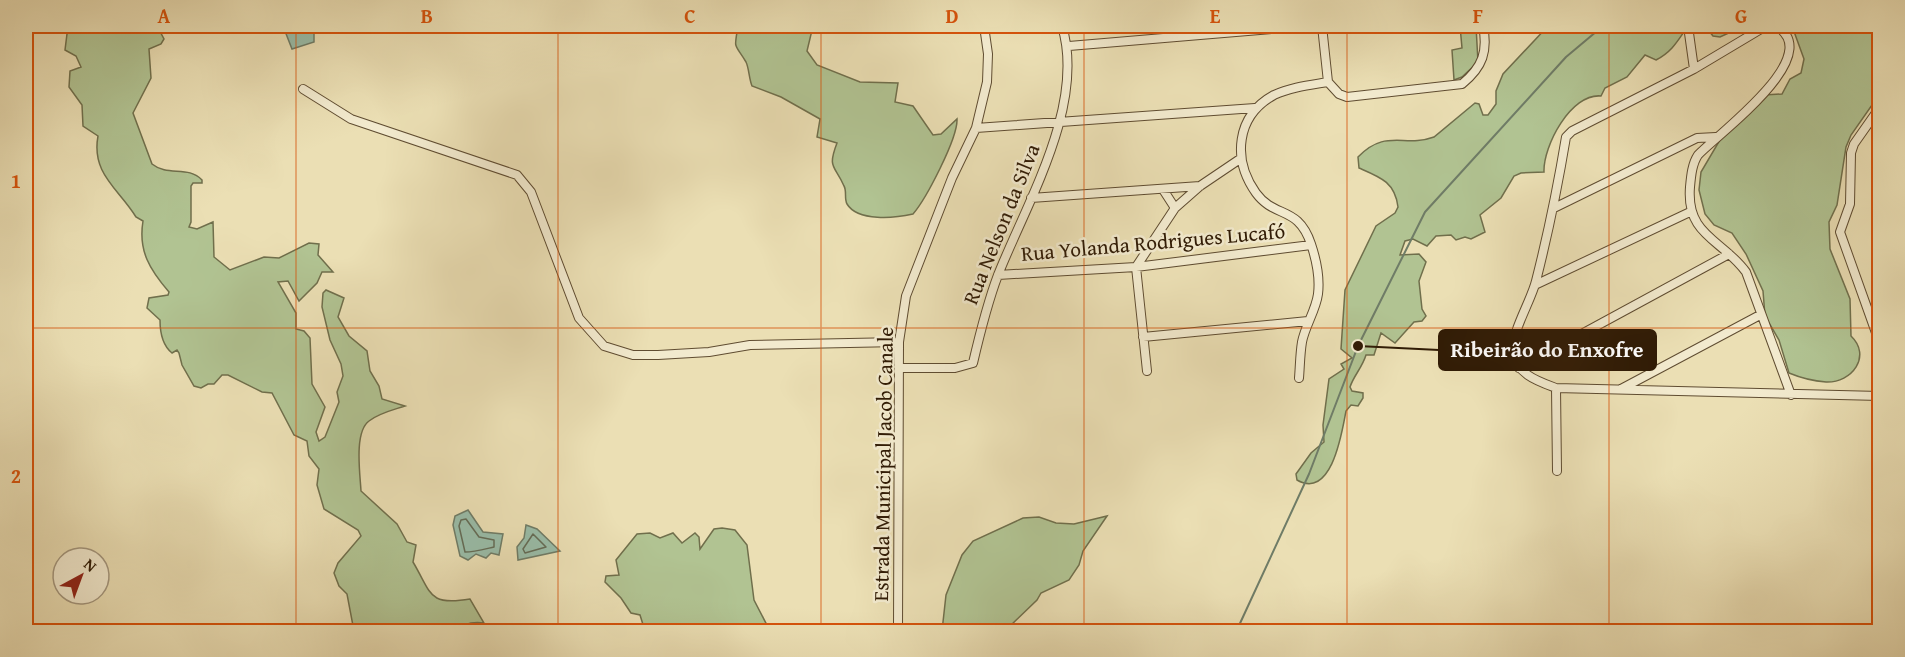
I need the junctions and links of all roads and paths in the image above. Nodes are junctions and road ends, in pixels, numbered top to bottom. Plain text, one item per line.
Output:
1 (984, 26) edge
2 (1062, 26) edge
3 (1306, 26) edge
4 (1322, 26) edge
5 (1483, 26) edge
6 (1688, 26) edge
7 (1766, 26) edge
8 (1776, 26) edge
9 (1069, 46) junction
10 (1694, 69) junction
11 (1328, 82) junction
12 (303, 89) dead end
13 (1880, 107) edge
14 (1256, 108) junction
15 (1060, 123) junction
16 (976, 128) junction
17 (1716, 137) junction
18 (1240, 159) junction
19 (1200, 186) junction
20 (1164, 191) junction
21 (1031, 198) junction
22 (1174, 208) junction
23 (1554, 208) junction
24 (1690, 212) junction
25 (1311, 245) junction
26 (1729, 254) junction
27 (1136, 267) junction
28 (998, 275) junction
29 (1535, 285) junction
30 (1760, 315) junction
31 (1308, 321) junction
32 (1143, 337) junction
33 (1879, 341) edge
34 (899, 342) junction
35 (900, 368) junction
36 (1519, 368) junction
37 (1147, 371) dead end
38 (1299, 378) dead end
39 (1556, 388) junction
40 (1620, 390) junction
41 (1791, 395) junction
42 (1880, 396) edge
43 (1557, 471) dead end
44 (898, 632) edge

1 - 16 street, Estrada Municipal Jacob Canale
2 - 9 street, Rua Nelson da Silva
3 - 9 street
4 - 11 street
5 - 11 street
6 - 10 street
7 - 10 street
8 - 17 street
9 - 15 street, Rua Nelson da Silva
10 - 23 street
11 - 14 street
12 - 34 street
13 - 33 street
14 - 15 street
14 - 18 street
15 - 16 street
15 - 21 street, Rua Nelson da Silva
16 - 34 street, Estrada Municipal Jacob Canale
17 - 23 street
17 - 24 street
18 - 19 street
18 - 25 street
19 - 20 street
19 - 22 street
20 - 21 street
20 - 22 street
21 - 28 street, Rua Nelson da Silva
22 - 27 street
23 - 29 street
24 - 26 street
24 - 29 street
25 - 27 street, Rua Yolanda Rodrigues Lucafó
25 - 31 street
26 - 30 street
26 - 36 street
27 - 28 street, Rua Yolanda Rodrigues Lucafó
27 - 32 street
28 - 35 street, Rua Nelson da Silva
29 - 36 street
30 - 40 street
30 - 41 street
31 - 32 street
31 - 38 street
32 - 37 street
34 - 35 street, Estrada Municipal Jacob Canale
35 - 44 street, Estrada Municipal Jacob Canale
36 - 39 street
39 - 40 street
39 - 43 street
40 - 41 street
41 - 42 street

